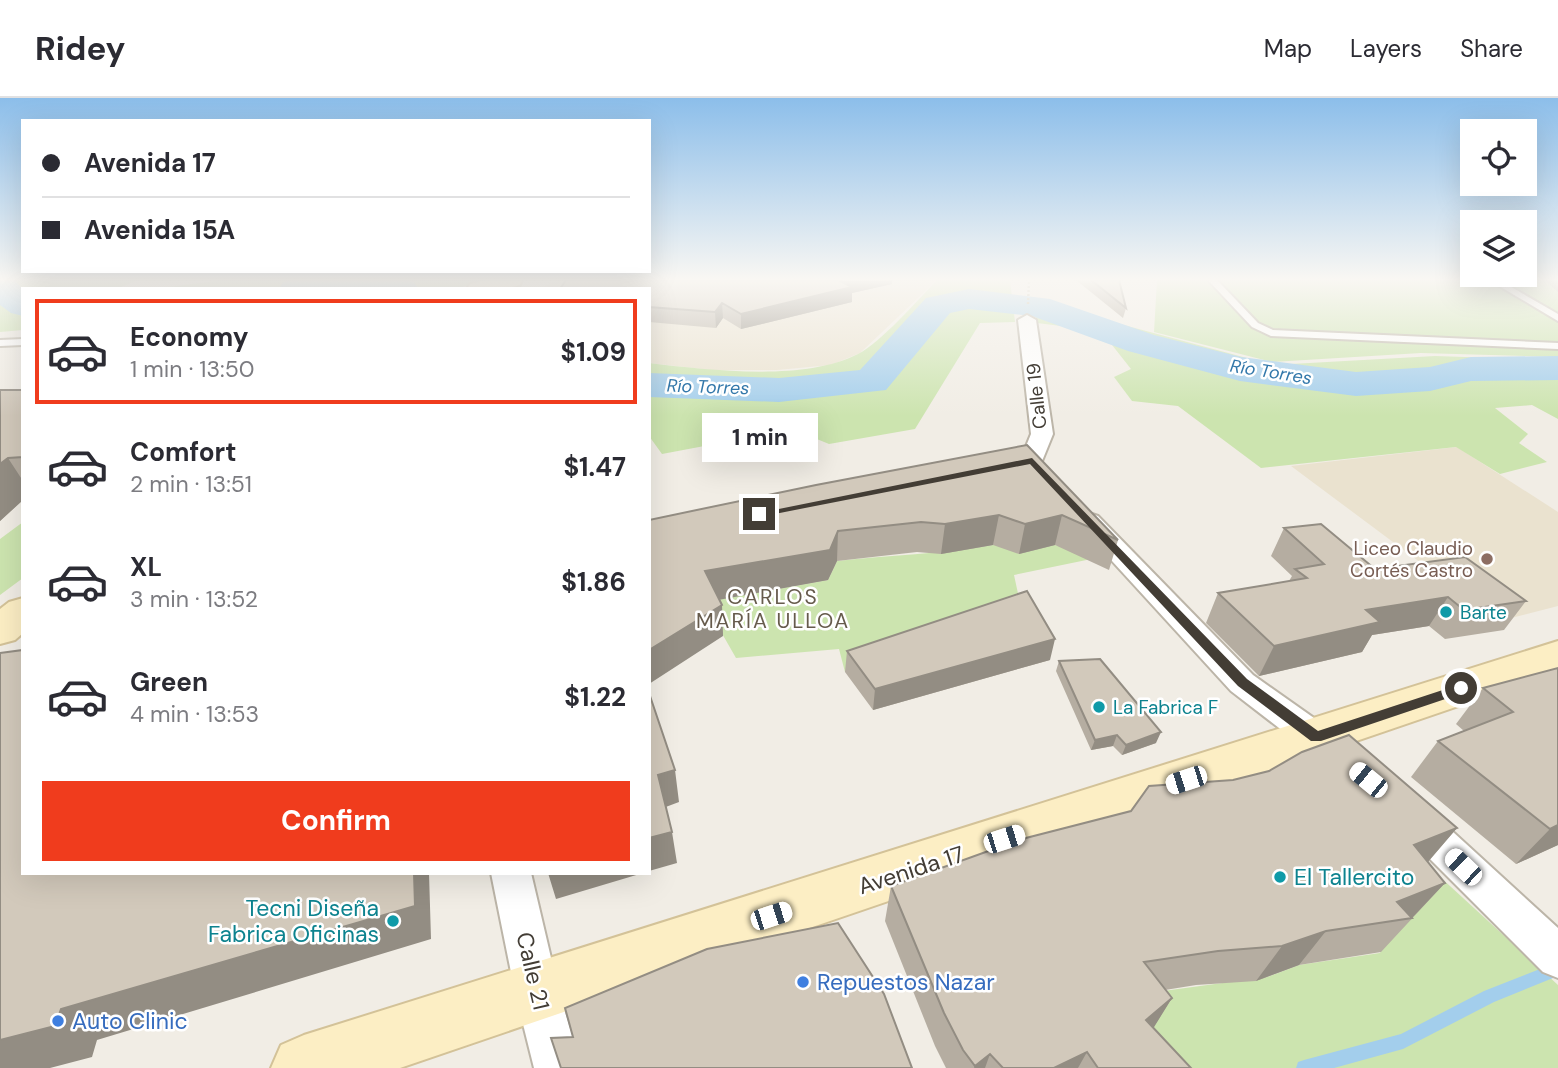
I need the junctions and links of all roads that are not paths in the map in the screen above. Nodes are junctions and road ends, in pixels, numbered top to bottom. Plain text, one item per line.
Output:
1 (1028, 325) edge
2 (1256, 325) edge
3 (21, 342) edge
4 (0, 343) edge
5 (1558, 346) edge
6 (21, 613) edge
7 (0, 630) edge
8 (1558, 656) edge
9 (1336, 754) junction
10 (1394, 801) edge
11 (511, 875) edge
12 (1546, 946) edge
13 (537, 992) junction
14 (304, 1068) edge
15 (558, 1068) edge

1 - 9 street, Calle 19
2 - 5 lane
3 - 4 lane
6 - 7 main road
8 - 9 main road, Avenida 17
9 - 13 main road, Avenida 17
10 - 12 street
11 - 13 street, Calle 21
13 - 14 main road, Avenida 17
13 - 15 street, Calle 21

